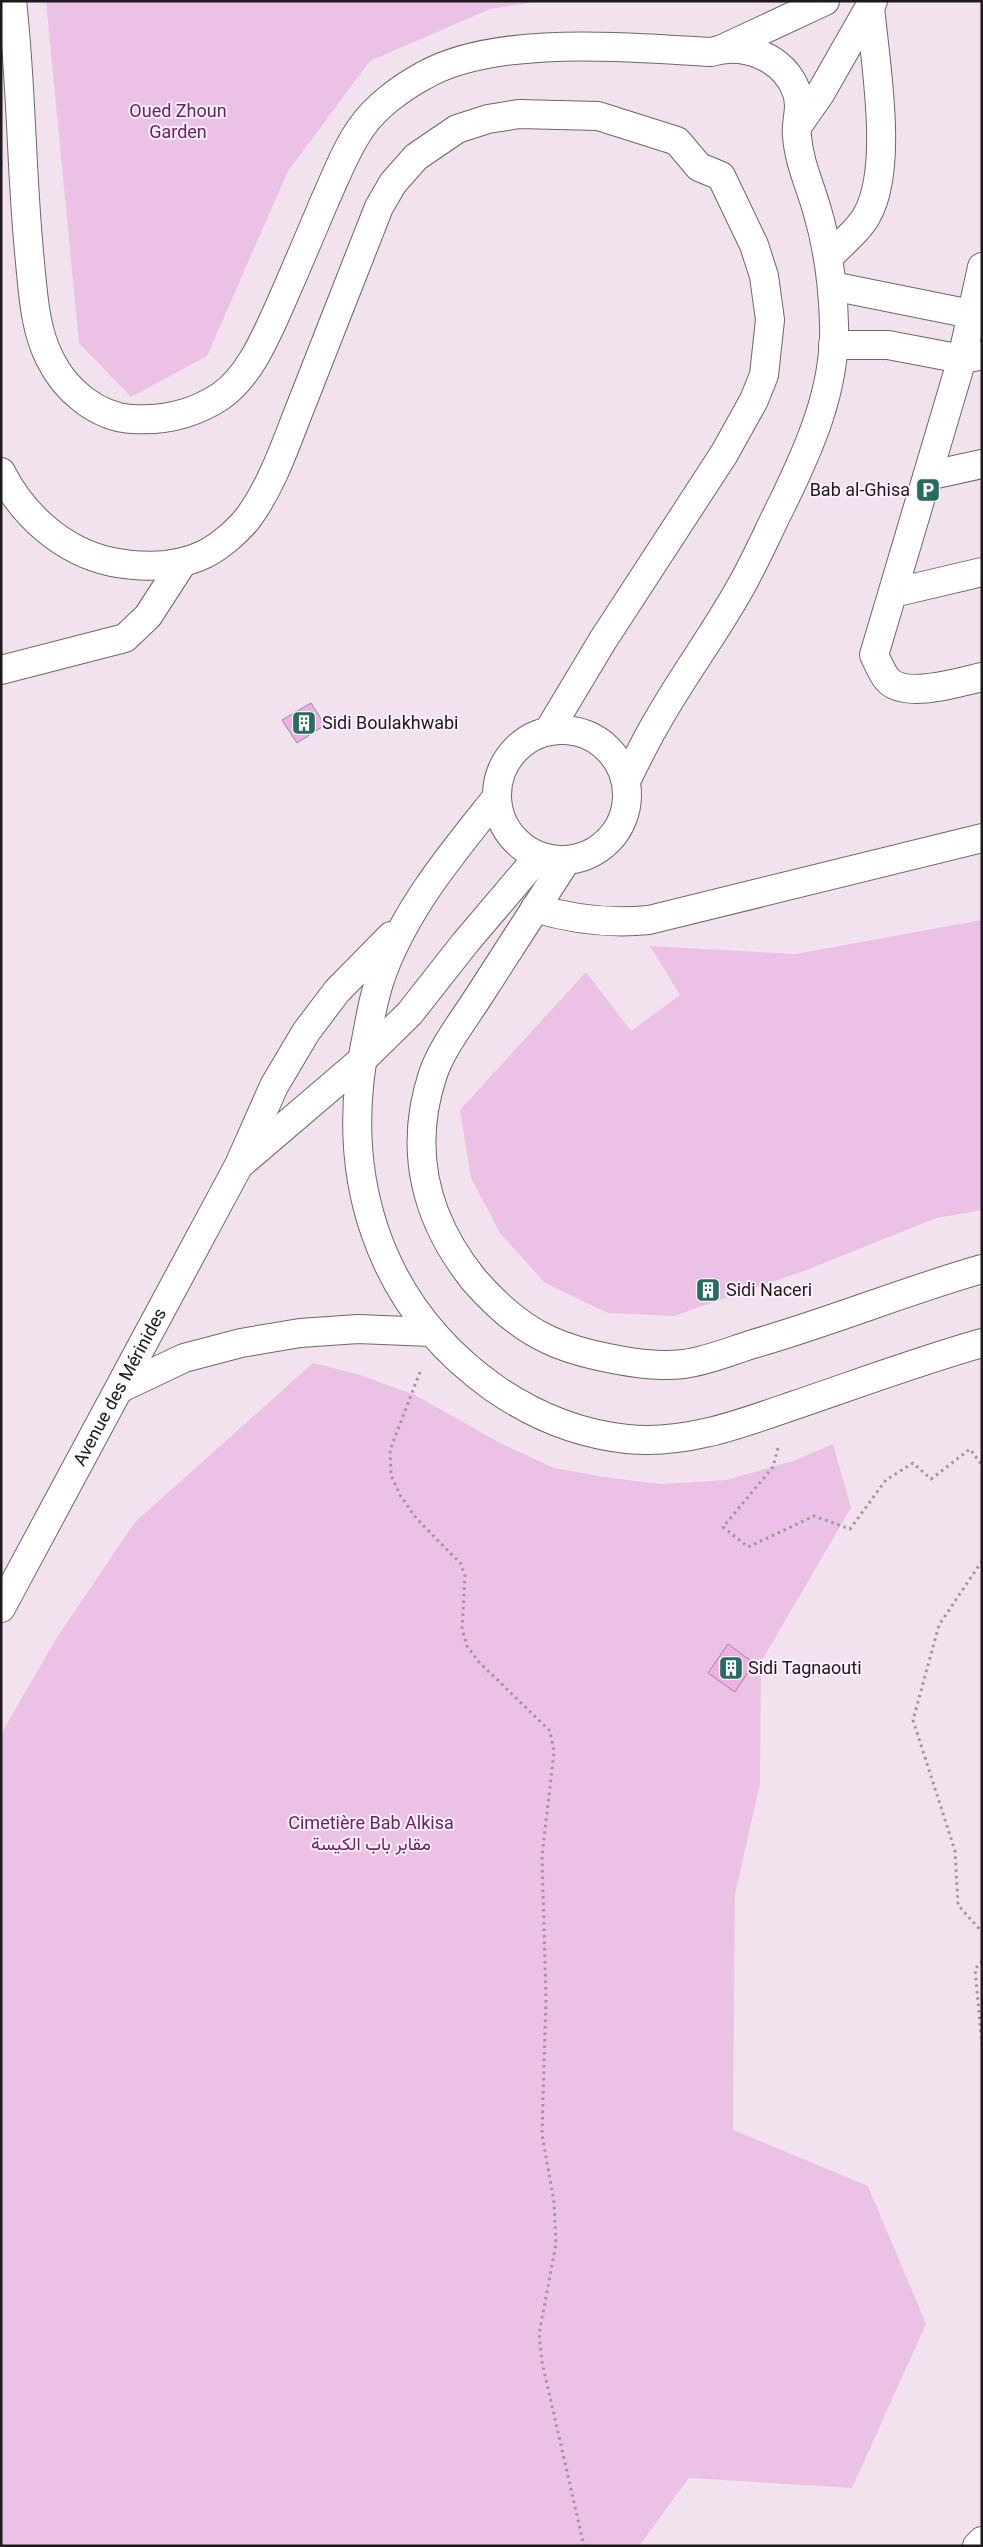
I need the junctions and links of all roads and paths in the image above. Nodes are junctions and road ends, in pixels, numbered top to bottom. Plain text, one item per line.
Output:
1 (12, 1) edge
2 (825, 1) edge
3 (872, 4) edge
4 (717, 50) junction
5 (797, 129) junction
6 (829, 257) junction
7 (982, 267) edge
8 (832, 286) junction
9 (972, 314) junction
10 (833, 345) junction
11 (972, 358) edge
12 (982, 464) edge
13 (1, 472) edge
14 (927, 476) junction
15 (183, 562) junction
16 (982, 572) edge
17 (893, 593) junction
18 (1, 670) edge
19 (982, 677) edge
20 (549, 730) junction
21 (626, 781) junction
22 (497, 797) junction
23 (982, 838) edge
24 (538, 857) junction
25 (566, 861) junction
26 (535, 908) junction
27 (405, 923) junction
28 (361, 1061) junction
29 (239, 1165) junction
30 (982, 1269) edge
31 (436, 1338) junction
32 (982, 1343) edge
33 (121, 1388) junction
34 (982, 1465) edge
35 (773, 1467) dead end
36 (982, 1561) edge
37 (1, 1608) edge
38 (982, 1932) edge
39 (982, 1960) edge
40 (982, 2045) edge
41 (982, 2541) edge
42 (584, 2546) edge
43 (977, 2546) edge

1 - 4 main road
2 - 4 main road
3 - 5 main road
3 - 6 main road
4 - 5 main road
5 - 6 main road
6 - 8 main road
7 - 9 main road
8 - 9 main road
8 - 10 main road
9 - 11 main road
10 - 11 main road
10 - 21 main road
11 - 14 main road
12 - 14 main road
13 - 15 main road
14 - 17 main road
15 - 18 main road
15 - 20 main road
16 - 17 main road
17 - 19 main road
20 - 21 main road
20 - 22 main road
21 - 25 main road
22 - 24 main road
22 - 27 main road
23 - 26 main road
24 - 25 main road
24 - 28 main road
25 - 26 main road
26 - 30 main road
27 - 28 main road
27 - 29 main road, Avenue des Mérinides
28 - 29 main road
28 - 31 main road
29 - 33 main road, Avenue des Mérinides
31 - 32 main road
31 - 33 main road
31 - 42 path
33 - 37 main road, Avenue des Mérinides
34 - 35 path
36 - 38 path
39 - 40 path
41 - 43 main road

